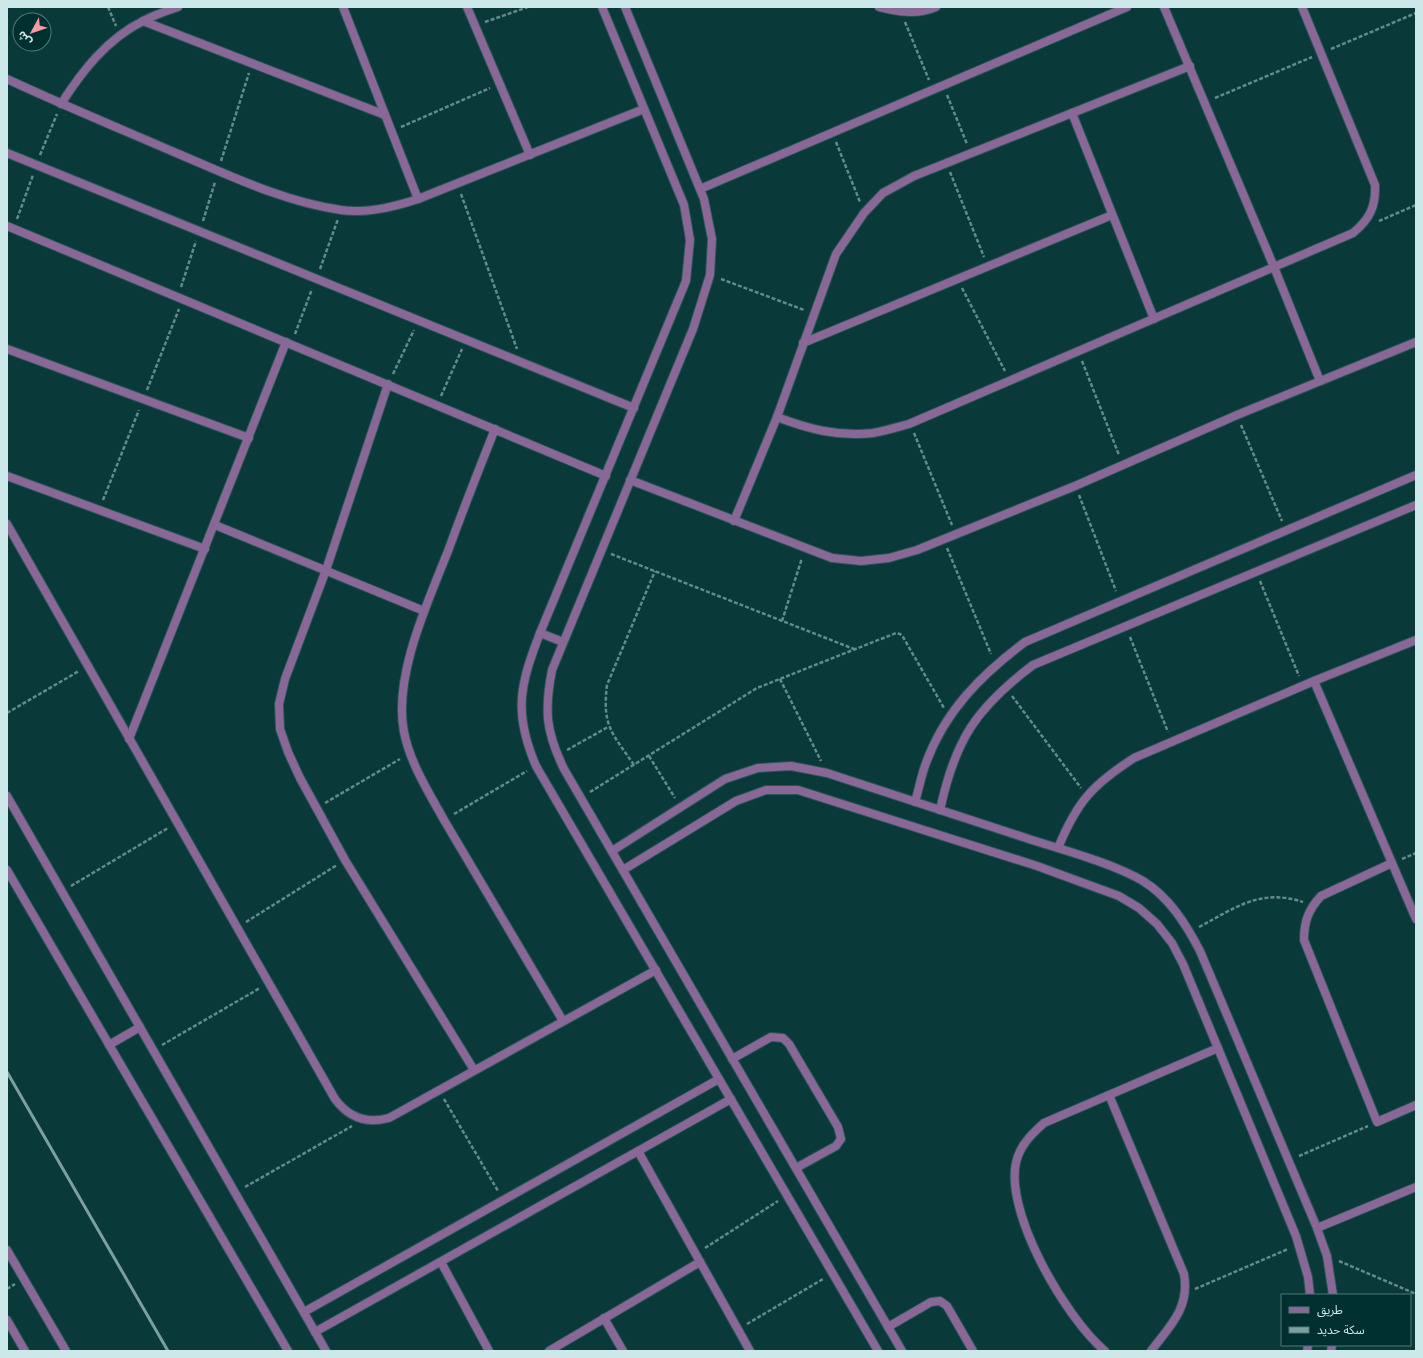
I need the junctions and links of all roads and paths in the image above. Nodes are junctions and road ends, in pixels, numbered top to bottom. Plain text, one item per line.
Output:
1 (108, 7) edge
2 (178, 7) edge
3 (343, 7) edge
4 (467, 7) edge
5 (528, 7) edge
6 (602, 7) edge
7 (625, 7) edge
8 (879, 7) edge
9 (936, 7) edge
10 (1127, 7) edge
11 (1164, 7) edge
12 (1302, 7) edge
13 (901, 13) junction
14 (143, 21) junction
15 (475, 26) junction
16 (120, 36) junction
17 (1190, 66) junction
18 (7, 79) edge
19 (499, 83) junction
20 (943, 85) junction
21 (933, 90) junction
22 (61, 104) junction
23 (644, 108) junction
24 (1072, 113) junction
25 (385, 114) junction
26 (392, 132) junction
27 (832, 132) junction
28 (7, 153) edge
29 (971, 154) junction
30 (530, 155) junction
31 (946, 164) junction
32 (458, 184) junction
33 (700, 189) junction
34 (418, 199) junction
35 (1416, 205) edge
36 (864, 213) junction
37 (1112, 215) junction
38 (1374, 224) dead end
39 (7, 226) edge
40 (988, 266) junction
41 (1274, 267) junction
42 (710, 275) junction
43 (957, 279) junction
44 (814, 313) junction
45 (1154, 319) junction
46 (418, 320) junction
47 (466, 340) junction
48 (286, 342) junction
49 (1416, 342) edge
50 (803, 343) junction
51 (7, 349) edge
52 (1078, 351) junction
53 (522, 362) junction
54 (1010, 381) junction
55 (1320, 381) junction
56 (388, 384) junction
57 (437, 405) junction
58 (634, 408) junction
59 (1237, 415) junction
60 (777, 417) junction
61 (910, 424) junction
62 (495, 429) junction
63 (249, 438) junction
64 (1123, 465) junction
65 (1416, 475) edge
66 (7, 476) edge
67 (606, 476) junction
68 (630, 480) junction
69 (1075, 486) junction
70 (1416, 505) edge
71 (734, 521) junction
72 (7, 524) edge
73 (215, 525) junction
74 (1286, 530) junction
75 (956, 534) junction
76 (943, 540) junction
77 (205, 549) junction
78 (805, 549) junction
79 (602, 550) junction
80 (326, 570) junction
81 (656, 571) junction
82 (1256, 571) junction
83 (1120, 601) junction
84 (424, 611) junction
85 (782, 621) junction
86 (1125, 625) junction
87 (540, 633) junction
88 (1416, 640) edge
89 (563, 642) junction
90 (855, 649) junction
91 (995, 664) junction
92 (88, 666) junction
93 (780, 679) junction
94 (1314, 681) junction
95 (1004, 686) junction
96 (1303, 686) junction
97 (7, 713) edge
98 (949, 718) junction
99 (608, 727) junction
100 (130, 739) junction
101 (1171, 741) junction
102 (411, 753) junction
103 (558, 756) junction
104 (648, 756) junction
105 (634, 765) junction
106 (536, 766) junction
107 (827, 773) junction
108 (1087, 795) junction
109 (7, 796) edge
110 (581, 798) junction
111 (915, 802) junction
112 (680, 807) junction
113 (317, 808) junction
114 (940, 810) junction
115 (444, 820) junction
116 (177, 822) junction
117 (1058, 848) junction
118 (612, 851) junction
119 (345, 860) junction
120 (1392, 863) junction
121 (7, 870) edge
122 (623, 870) junction
123 (62, 891) junction
124 (1312, 906) junction
125 (1416, 919) edge
126 (237, 927) junction
127 (1190, 932) junction
128 (656, 970) junction
129 (269, 983) junction
130 (563, 1022) junction
131 (140, 1027) junction
132 (109, 1045) junction
133 (1218, 1048) junction
134 (153, 1050) junction
135 (732, 1059) junction
136 (474, 1070) junction
137 (719, 1079) junction
138 (439, 1090) junction
139 (1109, 1095) junction
140 (731, 1099) junction
141 (1416, 1105) edge
142 (362, 1120) junction
143 (1377, 1122) junction
144 (638, 1151) junction
145 (1288, 1161) junction
146 (796, 1168) junction
147 (1416, 1187) edge
148 (234, 1193) junction
149 (787, 1196) junction
150 (504, 1200) junction
151 (1317, 1228) junction
152 (1299, 1244) junction
153 (7, 1250) edge
154 (695, 1254) junction
155 (1327, 1256) junction
156 (441, 1262) junction
157 (700, 1262) junction
158 (833, 1273) junction
159 (1186, 1293) junction
160 (1310, 1294) edge
161 (1333, 1294) edge
162 (1416, 1294) edge
163 (304, 1312) junction
164 (604, 1318) junction
165 (7, 1320) edge
166 (888, 1327) junction
167 (738, 1329) junction
168 (315, 1332) junction
169 (25, 1351) edge
170 (66, 1351) edge
171 (288, 1351) edge
172 (326, 1351) edge
173 (489, 1351) edge
174 (549, 1351) edge
175 (622, 1351) edge
176 (750, 1351) edge
177 (878, 1351) edge
178 (902, 1351) edge
179 (973, 1351) edge
180 (1105, 1351) edge
181 (1151, 1351) edge

1 - 16 path
2 - 14 street
3 - 25 street
4 - 15 street
5 - 15 path
6 - 23 street
7 - 33 street
8 - 13 street
9 - 13 street
10 - 20 street
11 - 17 street
12 - 41 street
13 - 21 path
14 - 16 street
14 - 25 street
15 - 19 street
16 - 22 street
17 - 24 street
17 - 41 street
18 - 22 street
19 - 26 path
19 - 30 street
20 - 21 street
20 - 29 path
21 - 27 street
22 - 34 street
23 - 30 street
23 - 58 street
24 - 29 street
24 - 37 street
25 - 26 street
26 - 34 street
27 - 33 street
27 - 36 path
28 - 46 street
29 - 31 street
30 - 32 street
31 - 36 street
31 - 40 path
32 - 34 street
32 - 53 path
33 - 42 street
35 - 38 path
36 - 44 street
37 - 40 street
37 - 45 street
39 - 48 street
40 - 43 street
41 - 45 street
41 - 55 street
42 - 44 path
42 - 68 street
43 - 50 street
43 - 54 path
44 - 50 street
45 - 52 street
46 - 47 street
46 - 56 path
47 - 53 street
47 - 57 path
48 - 56 street
48 - 63 street
49 - 55 street
50 - 60 street
51 - 63 street
52 - 54 street
52 - 64 path
53 - 58 street
54 - 61 street
55 - 59 street
56 - 57 street
56 - 80 street
57 - 62 street
58 - 67 street
59 - 64 street
59 - 74 path
60 - 61 street
60 - 71 street
61 - 75 path
62 - 67 street
62 - 84 street
63 - 73 street
64 - 69 street
65 - 74 street
66 - 77 street
67 - 87 street
68 - 71 street
68 - 79 street
69 - 75 street
69 - 83 path
70 - 82 street
71 - 78 street
72 - 92 street
73 - 77 street
73 - 80 street
74 - 83 street
75 - 76 street
76 - 78 street
76 - 91 path
77 - 100 street
78 - 85 path
79 - 81 path
79 - 89 street
80 - 84 street
80 - 113 street
81 - 85 path
81 - 99 path
82 - 86 street
82 - 96 path
83 - 91 street
84 - 102 street
85 - 90 path
86 - 95 street
86 - 101 path
87 - 89 street
87 - 106 street
88 - 94 street
89 - 103 street
90 - 93 path
90 - 98 path
91 - 98 street
92 - 97 path
92 - 100 street
93 - 104 path
93 - 107 path
94 - 96 street
94 - 120 street
95 - 108 path
95 - 114 street
96 - 101 street
98 - 111 street
99 - 103 path
99 - 105 path
100 - 116 street
101 - 108 street
102 - 113 path
102 - 115 street
103 - 110 street
104 - 105 path
104 - 112 path
105 - 110 path
106 - 115 path
106 - 128 street
107 - 111 street
107 - 112 street
108 - 117 street
109 - 123 street
110 - 118 street
111 - 114 street
112 - 118 street
113 - 119 street
114 - 117 street
115 - 130 street
116 - 123 path
116 - 126 street
117 - 127 street
118 - 122 street
119 - 126 path
119 - 136 street
120 - 124 street
120 - 125 street
121 - 132 street
122 - 133 street
122 - 135 street
123 - 131 street
124 - 127 path
124 - 143 street
126 - 129 street
127 - 145 street
128 - 130 street
128 - 137 street
129 - 134 path
129 - 142 street
130 - 136 street
131 - 132 street
131 - 134 street
132 - 171 street
133 - 139 street
133 - 152 street
134 - 148 street
135 - 146 street
135 - 146 street
136 - 138 street
137 - 140 street
137 - 150 street
138 - 142 street
138 - 150 path
139 - 159 street
139 - 180 street
140 - 144 street
140 - 149 street
141 - 143 street
142 - 148 path
143 - 145 path
144 - 154 street
144 - 156 street
145 - 151 street
146 - 166 street
147 - 151 street
148 - 163 street
149 - 154 path
149 - 158 street
150 - 163 street
151 - 155 street
152 - 159 path
152 - 160 street
153 - 170 street
154 - 157 street
155 - 161 street
155 - 162 path
156 - 168 street
156 - 173 street
157 - 164 street
157 - 167 street
158 - 167 path
158 - 177 street
159 - 181 street
163 - 168 street
164 - 174 street
164 - 175 street
165 - 169 street
166 - 178 street
166 - 179 street
167 - 176 street
168 - 172 street

